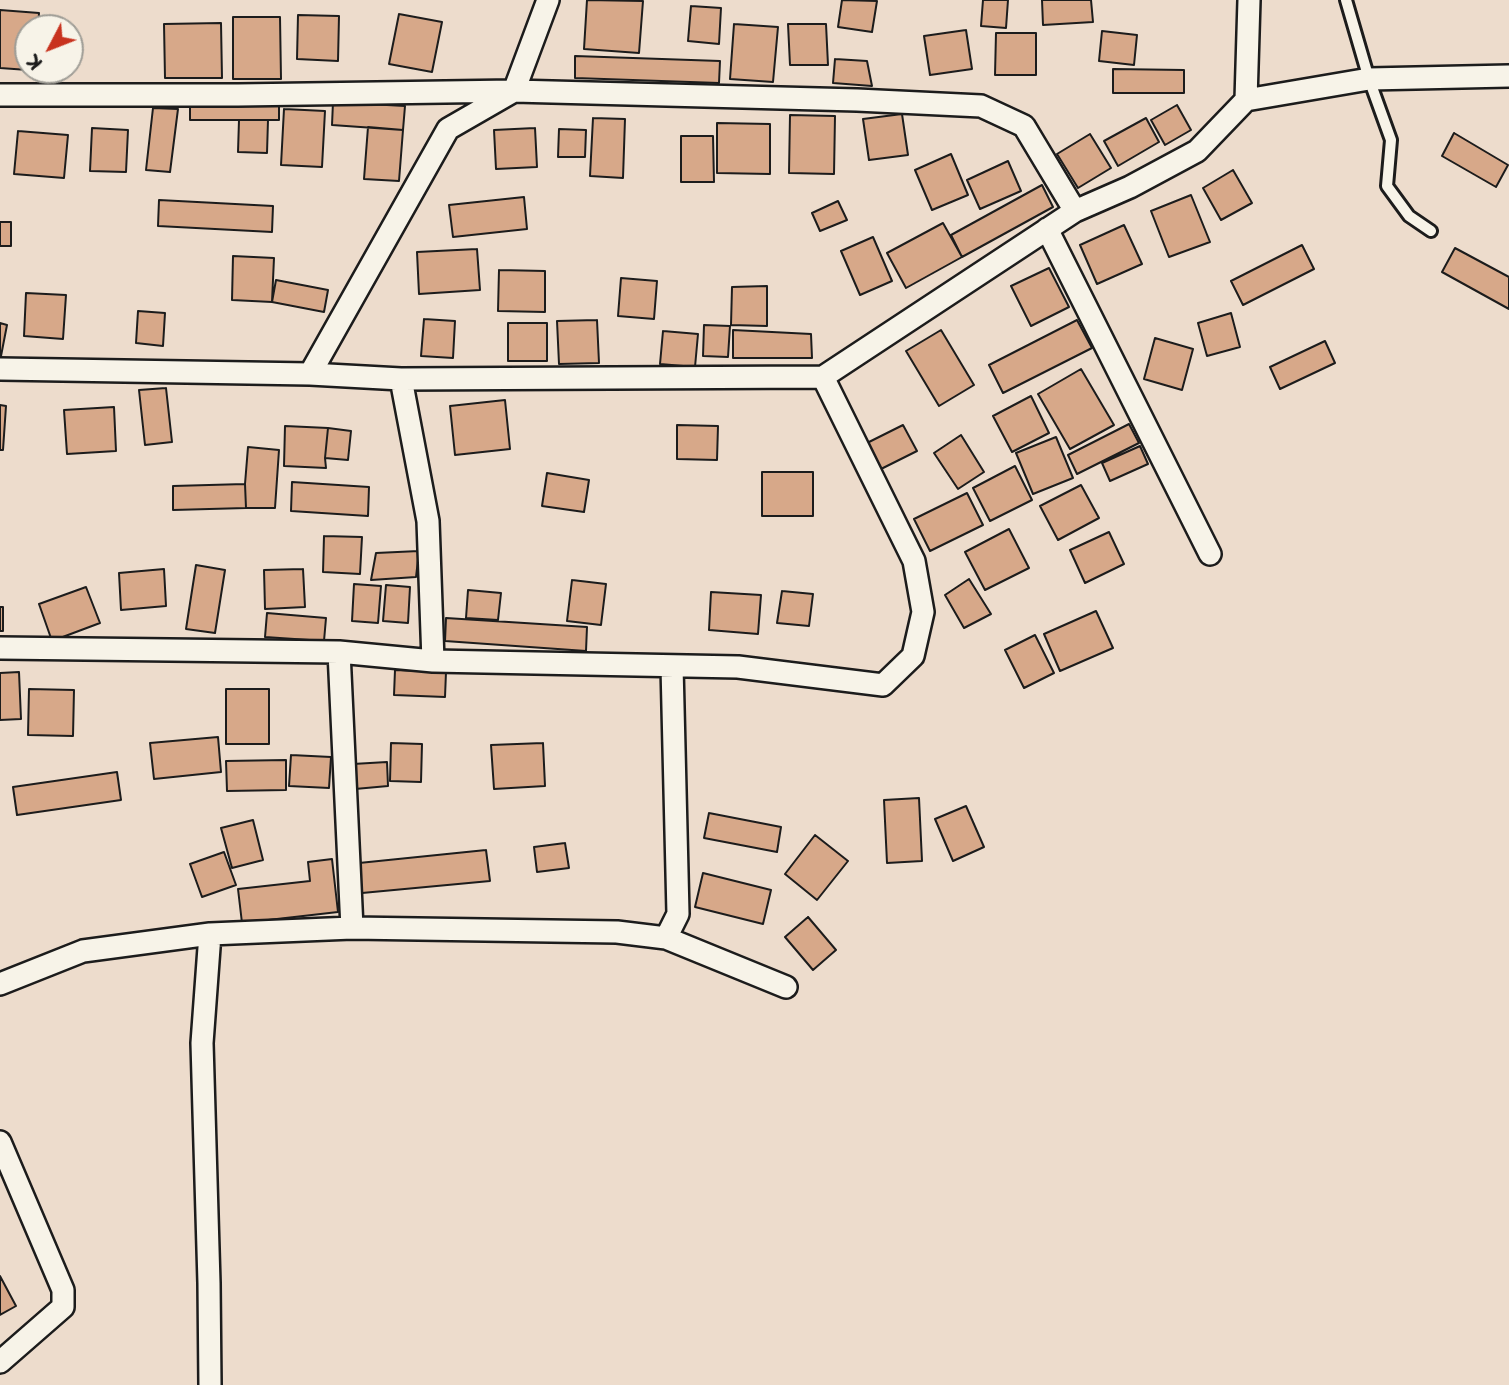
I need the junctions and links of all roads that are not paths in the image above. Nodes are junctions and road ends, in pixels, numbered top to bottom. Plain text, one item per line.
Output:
1 (548, 0) edge
2 (1250, 0) edge
3 (1346, 0) edge
4 (1509, 76) edge
5 (1369, 79) junction
6 (514, 91) junction
7 (0, 95) edge
8 (1246, 100) junction
9 (1075, 211) junction
10 (1047, 229) junction
11 (1431, 231) dead end
12 (0, 369) edge
13 (310, 374) junction
14 (823, 377) junction
15 (401, 379) junction
16 (1210, 554) dead end
17 (0, 648) edge
18 (339, 652) junction
19 (433, 661) junction
20 (672, 666) junction
21 (352, 928) junction
22 (210, 934) junction
23 (666, 938) junction
24 (0, 984) edge
25 (786, 987) dead end
26 (0, 1142) edge
27 (0, 1362) edge
28 (210, 1385) edge

1 - 6 street
2 - 8 street
3 - 5 lane
4 - 5 street
5 - 8 street
5 - 11 lane
6 - 7 street
6 - 9 street
6 - 13 street
8 - 9 street
9 - 10 street
10 - 14 street
10 - 16 street
12 - 13 street
13 - 15 street
14 - 15 street
14 - 20 street
15 - 19 street
17 - 18 street
18 - 19 street
18 - 21 street
19 - 20 street
20 - 23 street
21 - 22 street
21 - 23 street
22 - 24 street
22 - 28 street
23 - 25 street
26 - 27 street

